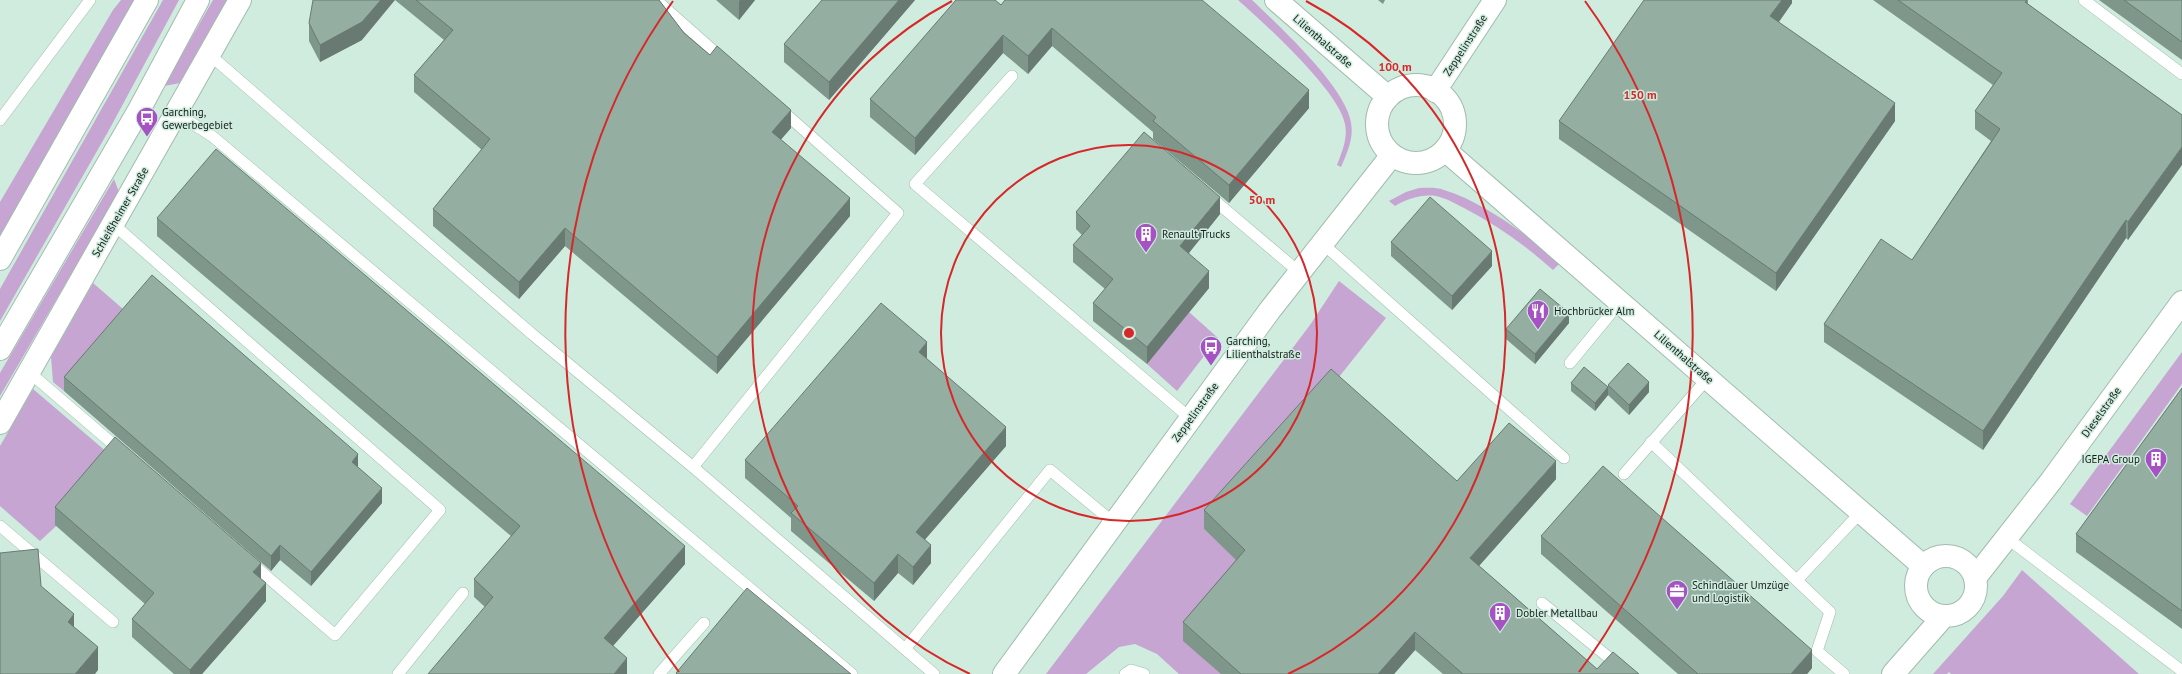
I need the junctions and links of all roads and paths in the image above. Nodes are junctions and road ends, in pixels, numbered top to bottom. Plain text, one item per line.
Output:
1 (90, 0) edge
2 (147, 0) edge
3 (198, 0) edge
4 (240, 0) edge
5 (656, 0) edge
6 (1276, 0) edge
7 (1495, 0) edge
8 (2084, 0) edge
9 (210, 55) junction
10 (733, 67) edge
11 (2182, 74) edge
12 (1012, 76) dead end
13 (1435, 91) junction
14 (1388, 97) junction
15 (768, 99) edge
16 (176, 113) junction
17 (0, 120) edge
18 (1445, 150) junction
19 (1392, 155) junction
20 (1201, 189) edge
21 (113, 224) junction
22 (1322, 243) junction
23 (0, 259) edge
24 (1299, 272) junction
25 (1621, 301) junction
26 (2182, 302) edge
27 (0, 349) edge
28 (1570, 363) dead end
29 (29, 372) junction
30 (1708, 378) junction
31 (1190, 418) junction
32 (0, 422) edge
33 (1651, 442) junction
34 (1564, 458) dead end
35 (131, 460) edge
36 (694, 467) junction
37 (1624, 474) dead end
38 (1861, 512) junction
39 (1114, 523) junction
40 (0, 526) edge
41 (2007, 538) junction
42 (245, 558) edge
43 (1923, 566) junction
44 (1975, 578) junction
45 (1797, 580) junction
46 (463, 593) dead end
47 (1542, 603) dead end
48 (1943, 617) junction
49 (113, 622) dead end
50 (704, 623) dead end
51 (905, 649) junction
52 (2182, 670) edge
53 (398, 674) edge
54 (659, 674) edge
55 (852, 674) edge
56 (934, 674) edge
57 (1004, 674) edge
58 (1125, 674) edge
59 (1144, 674) edge
60 (1630, 674) edge
61 (1844, 674) edge
62 (1893, 674) edge

1 - 17 lane
2 - 23 street
3 - 27 street
4 - 9 street, Schleißheimer Straße
5 - 10 lane
6 - 14 street, Lilienthalstraße
7 - 13 street, Zeppelinstraße
8 - 11 lane
9 - 16 street, Schleißheimer Straße
9 - 36 lane
12 - 31 lane
13 - 14 street
13 - 18 street
14 - 19 street
15 - 36 lane
16 - 21 street, Schleißheimer Straße
16 - 55 lane
18 - 19 street
18 - 25 street, Lilienthalstraße
19 - 22 street, Zeppelinstraße
20 - 24 lane
21 - 29 street, Schleißheimer Straße
21 - 42 lane
22 - 24 street, Zeppelinstraße
22 - 34 lane
24 - 31 street, Zeppelinstraße
25 - 28 lane
25 - 30 street, Lilienthalstraße
26 - 41 street, Dieselstraße
29 - 32 street, Schleißheimer Straße
29 - 35 lane
30 - 33 lane
30 - 38 street, Lilienthalstraße
31 - 39 street, Zeppelinstraße
33 - 37 lane
33 - 45 lane
36 - 51 lane
38 - 43 street, Lilienthalstraße
38 - 45 lane
39 - 51 lane
39 - 57 street, Zeppelinstraße
40 - 49 lane
41 - 44 street, Dieselstraße
41 - 52 lane
43 - 44 street
43 - 48 street
44 - 48 street
45 - 61 lane
46 - 53 lane
47 - 60 lane
48 - 62 street
50 - 54 lane
51 - 56 lane
58 - 59 lane

